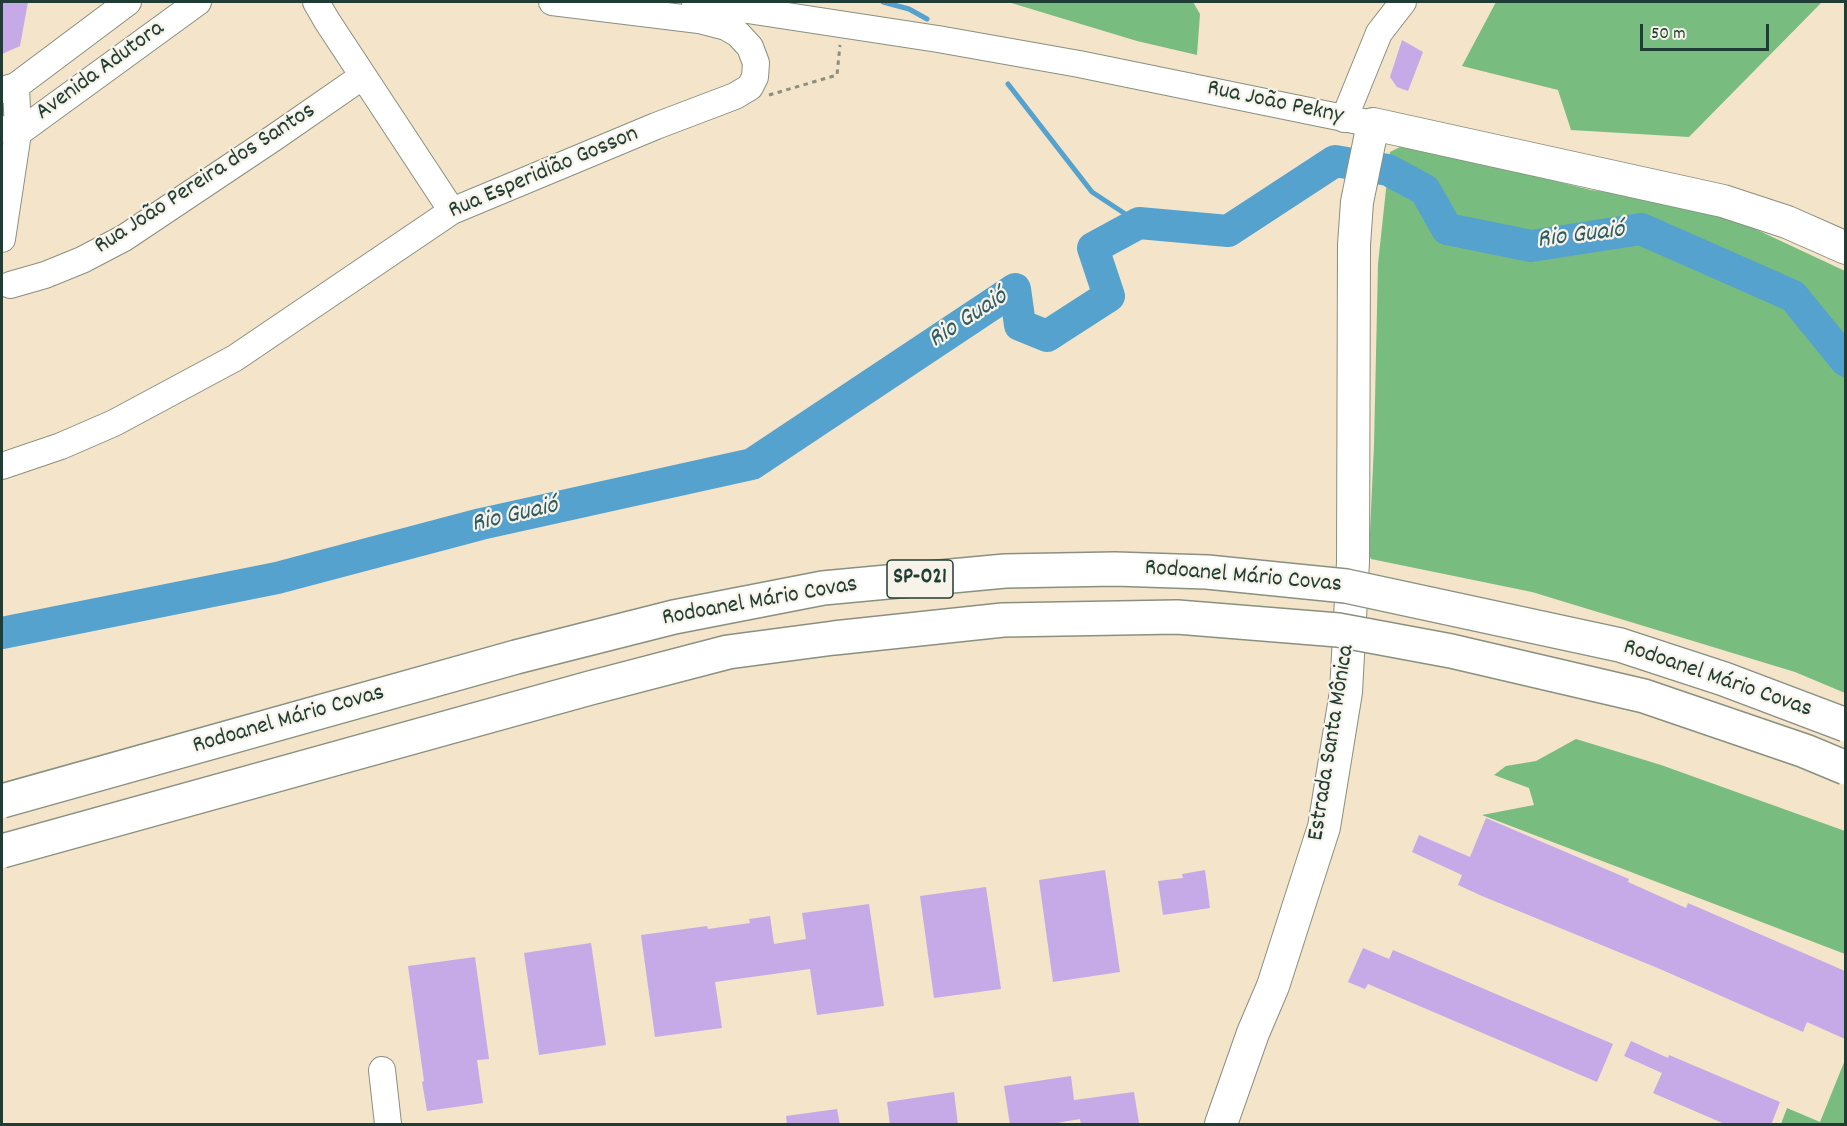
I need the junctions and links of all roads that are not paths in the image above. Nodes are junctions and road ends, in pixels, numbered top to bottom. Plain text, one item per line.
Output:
1 (128, 2) edge
2 (198, 2) edge
3 (316, 2) edge
4 (552, 2) edge
5 (695, 2) edge
6 (1402, 2) edge
7 (363, 76) junction
8 (9, 88) edge
9 (1362, 129) junction
10 (10, 131) edge
11 (452, 211) junction
12 (2, 238) edge
13 (1845, 248) edge
14 (10, 285) dead end
15 (2, 466) edge
16 (1845, 724) edge
17 (1845, 768) edge
18 (2, 801) edge
19 (2, 851) edge
20 (382, 1070) dead end
21 (388, 1125) edge
22 (1221, 1125) edge

1 - 8 street
2 - 10 street, Avenida Adutora
3 - 7 street
4 - 11 street, Rua Esperidião Gosson
5 - 9 street, Rua João Pekny
6 - 9 street
7 - 11 street
7 - 14 street, Rua João Pereira dos Santos
8 - 10 street
9 - 13 main road, Rua João Pekny
9 - 22 main road, Estrada Santa Mônica
10 - 12 street
11 - 15 street, Rua Esperidião Gosson
16 - 18 highway, Rodoanel Mário Covas / SP-021, bridge
17 - 19 highway, Rodoanel Mário Covas / SP-021, bridge
20 - 21 street

